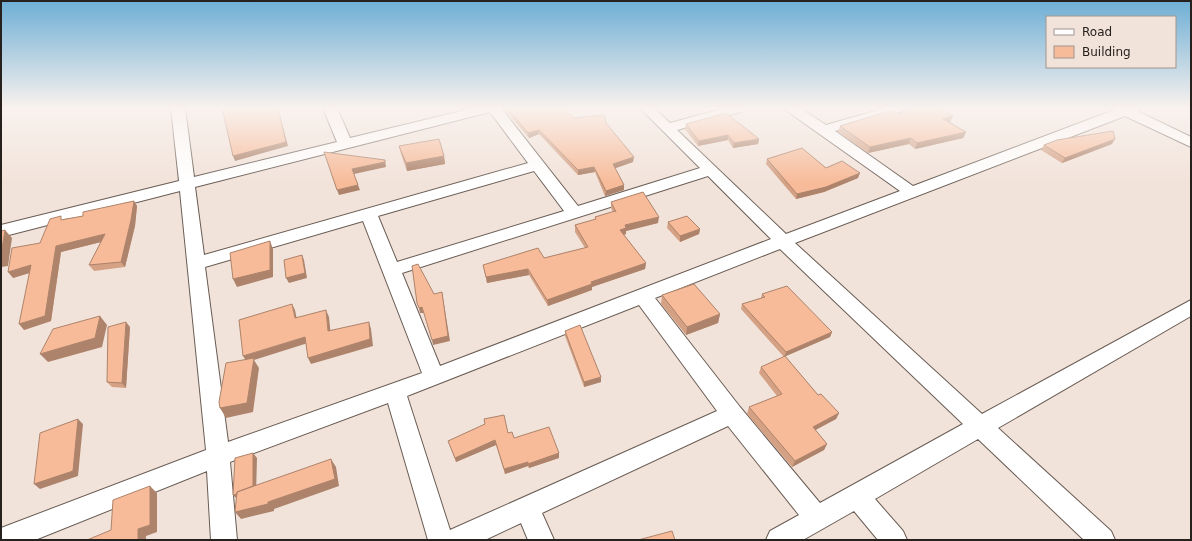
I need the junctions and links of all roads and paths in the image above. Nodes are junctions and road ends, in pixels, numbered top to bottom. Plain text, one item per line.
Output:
1 (181, 133) edge
2 (340, 133) edge
3 (384, 133) edge
4 (513, 133) edge
5 (673, 133) edge
6 (830, 133) edge
7 (1063, 133) edge
8 (1172, 133) edge
9 (344, 143) junction
10 (1191, 143) edge
11 (538, 165) junction
12 (711, 170) junction
13 (186, 183) junction
14 (912, 192) junction
15 (574, 213) junction
16 (369, 214) junction
17 (1, 231) edge
18 (783, 241) junction
19 (197, 264) junction
20 (392, 270) junction
21 (643, 296) junction
22 (1191, 307) edge
23 (434, 377) junction
24 (395, 392) junction
25 (732, 414) junction
26 (981, 426) junction
27 (218, 456) junction
28 (857, 496) junction
29 (527, 509) junction
30 (817, 519) junction
31 (3, 540) edge
32 (224, 540) edge
33 (441, 540) edge
34 (458, 540) edge
35 (542, 540) edge
36 (779, 540) edge
37 (894, 540) edge
38 (1102, 540) edge

1 - 13 street
2 - 9 street
3 - 9 street
4 - 11 street
5 - 12 street
6 - 14 street
7 - 14 street
8 - 10 street
9 - 13 street
11 - 15 street
11 - 16 street
12 - 15 street
12 - 18 street
13 - 17 street
13 - 19 street
14 - 18 street
15 - 20 street
16 - 19 street
16 - 20 street
18 - 21 street
18 - 26 street
19 - 27 street
20 - 23 street
21 - 23 street
21 - 25 street
22 - 26 street
23 - 24 street
24 - 27 street
24 - 33 street
25 - 29 street
25 - 30 street
26 - 28 street
26 - 38 street
27 - 31 street
27 - 32 street
28 - 30 street
28 - 37 street
29 - 34 street
29 - 35 street
30 - 36 street

